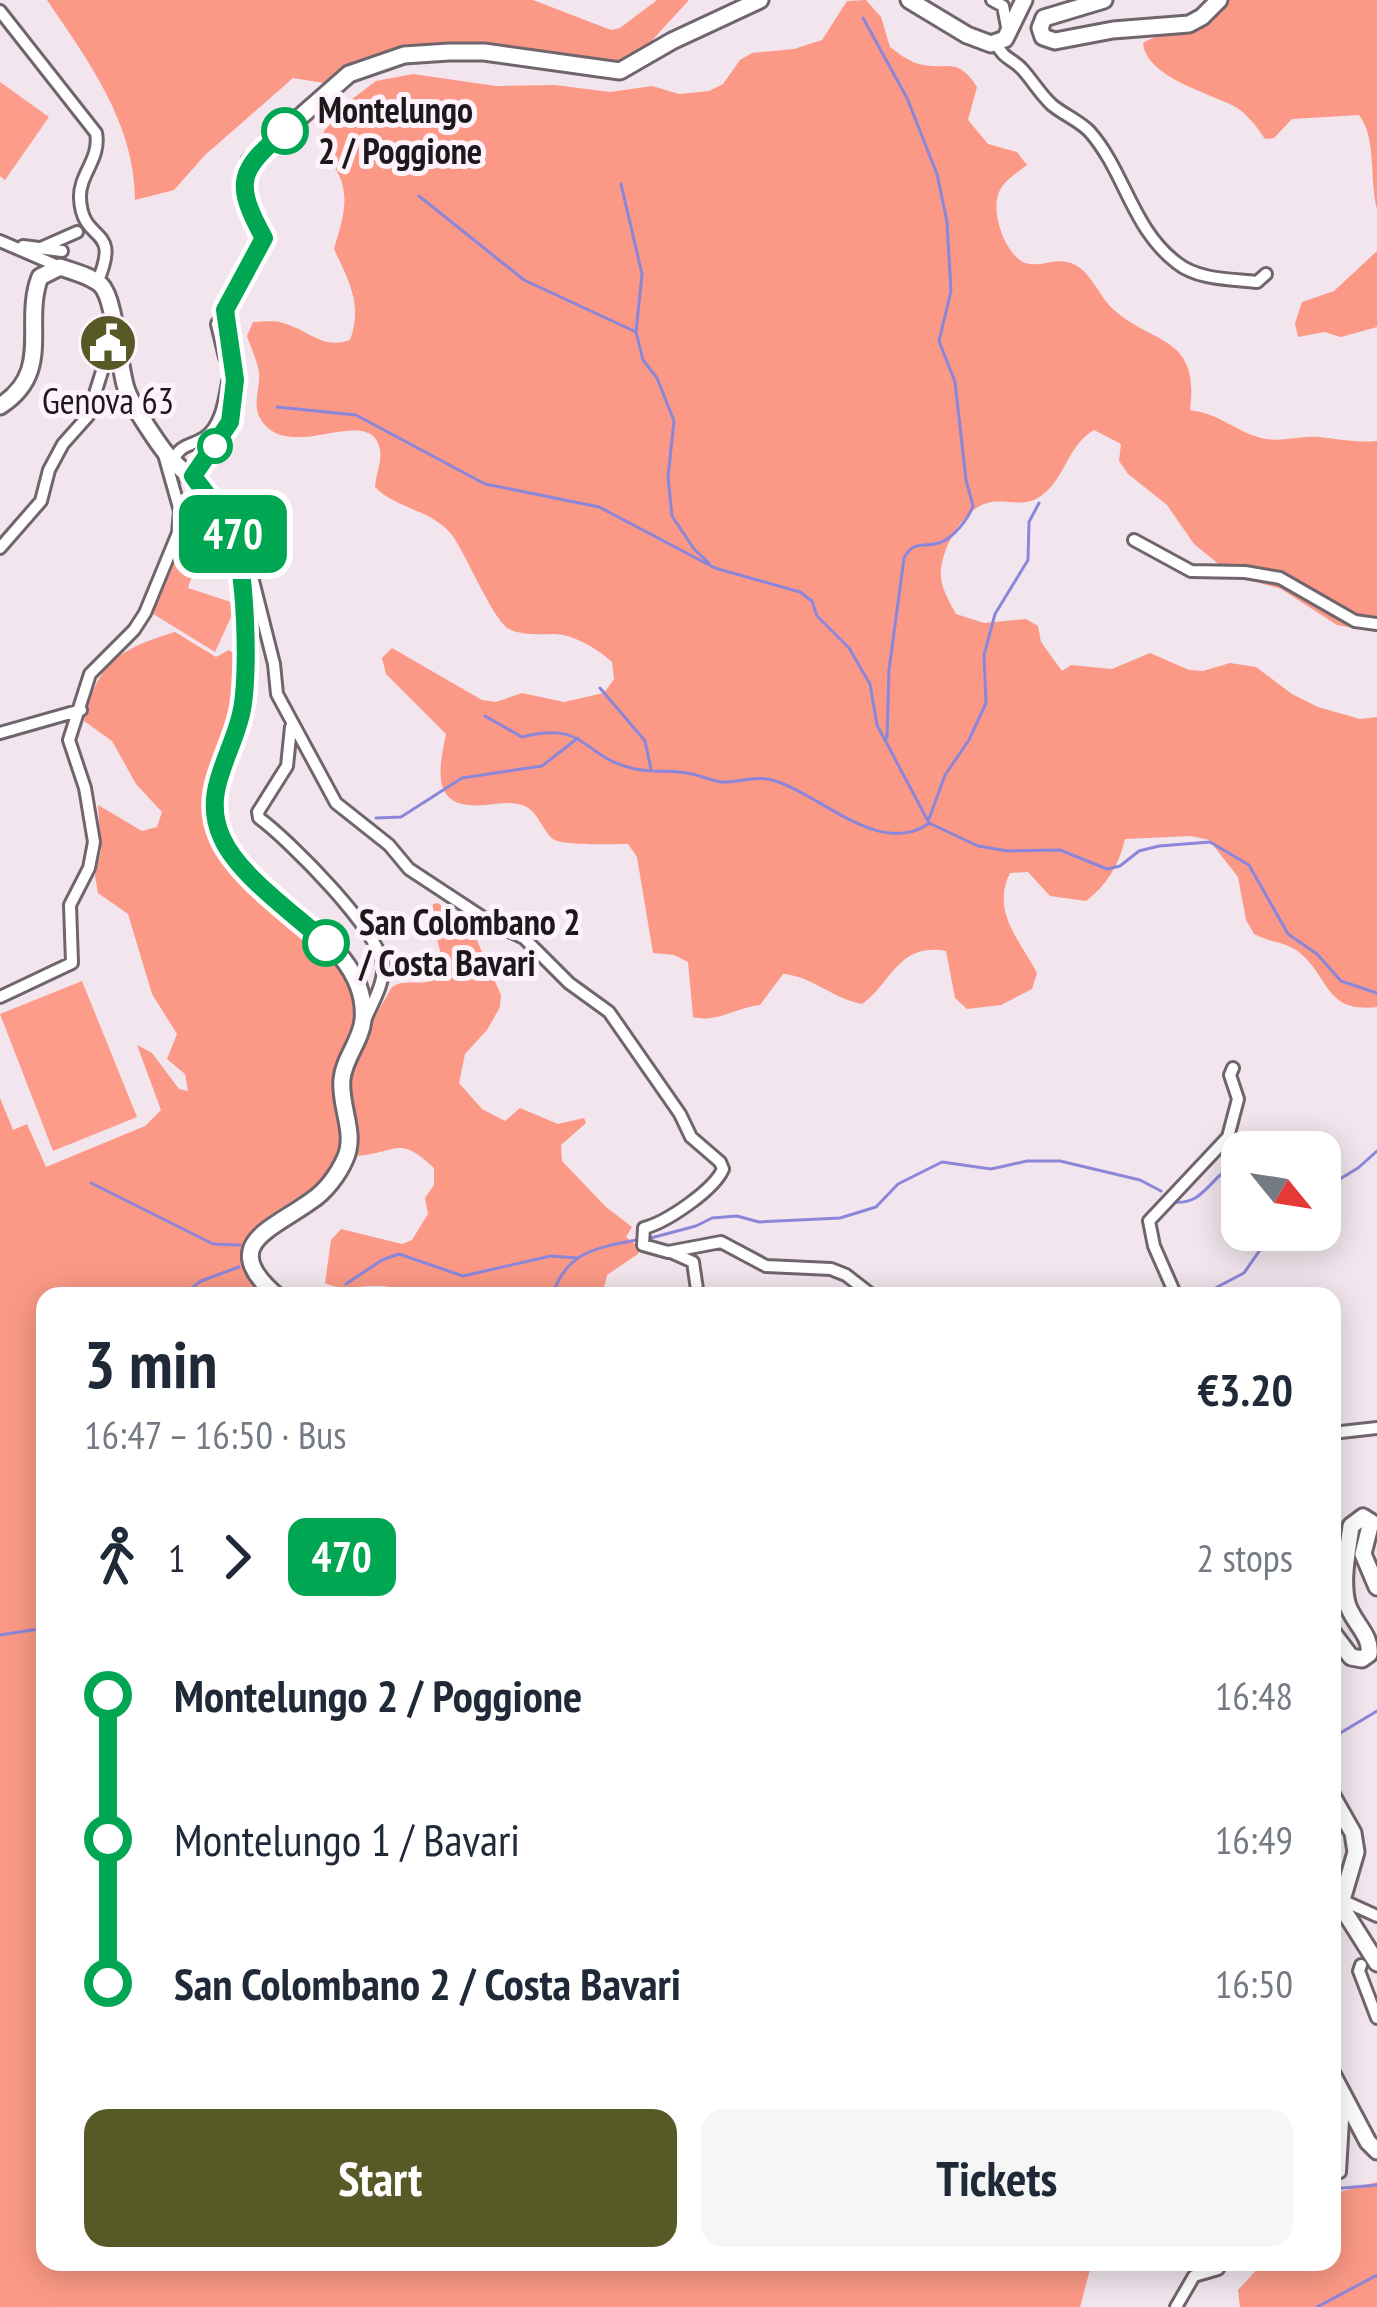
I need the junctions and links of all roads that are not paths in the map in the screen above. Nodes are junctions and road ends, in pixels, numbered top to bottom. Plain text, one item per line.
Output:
1 (760, 0) edge
2 (909, 0) edge
3 (992, 0) edge
4 (1024, 0) edge
5 (1104, 0) edge
6 (1219, 0) edge
7 (0, 11) edge
8 (1003, 38) junction
9 (77, 232) dead end
10 (0, 241) edge
11 (18, 247) junction
12 (43, 247) junction
13 (66, 264) junction
14 (1266, 274) dead end
15 (97, 283) junction
16 (225, 310) junction
17 (114, 333) junction
18 (0, 406) edge
19 (168, 455) junction
20 (193, 476) junction
21 (228, 524) junction
22 (1134, 540) dead end
23 (0, 548) edge
24 (1377, 624) edge
25 (80, 710) junction
26 (291, 723) junction
27 (0, 733) edge
28 (0, 997) edge
29 (363, 1023) junction
30 (1233, 1068) dead end
31 (668, 1252) junction
32 (268, 1287) edge
33 (697, 1287) edge
34 (858, 1287) edge
35 (1172, 1287) edge
36 (1377, 1428) edge
37 (1341, 1432) edge
38 (1374, 1520) edge
39 (1377, 1587) edge
40 (1341, 1644) edge
41 (1341, 1812) edge
42 (1342, 1900) junction
43 (1377, 1916) edge
44 (1369, 1964) edge
45 (1377, 2018) edge
46 (1341, 2094) edge
47 (1344, 2101) junction
48 (1377, 2151) edge
49 (1341, 2154) edge
50 (1193, 2271) edge
51 (1211, 2271) edge
52 (1194, 2276) junction
53 (1177, 2307) edge

1 - 16 street
2 - 8 street
3 - 8 street
4 - 8 street
5 - 6 street
7 - 15 street
8 - 14 street
9 - 12 street
10 - 11 street
11 - 12 street
11 - 13 street
12 - 13 street
13 - 15 street
13 - 18 street
15 - 17 street
16 - 19 street
16 - 20 street
17 - 19 street
17 - 23 street
19 - 20 street
19 - 25 street
20 - 21 street
21 - 26 street
21 - 29 street
22 - 24 street
25 - 27 street
25 - 28 street
26 - 29 street
26 - 31 street
29 - 32 street
30 - 35 street
31 - 33 street
31 - 34 street
36 - 37 street
38 - 39 street
38 - 40 street
41 - 42 street
42 - 43 street
42 - 44 street
44 - 45 street
46 - 47 street
47 - 48 street
47 - 49 street
50 - 52 street
51 - 52 street
52 - 53 street

